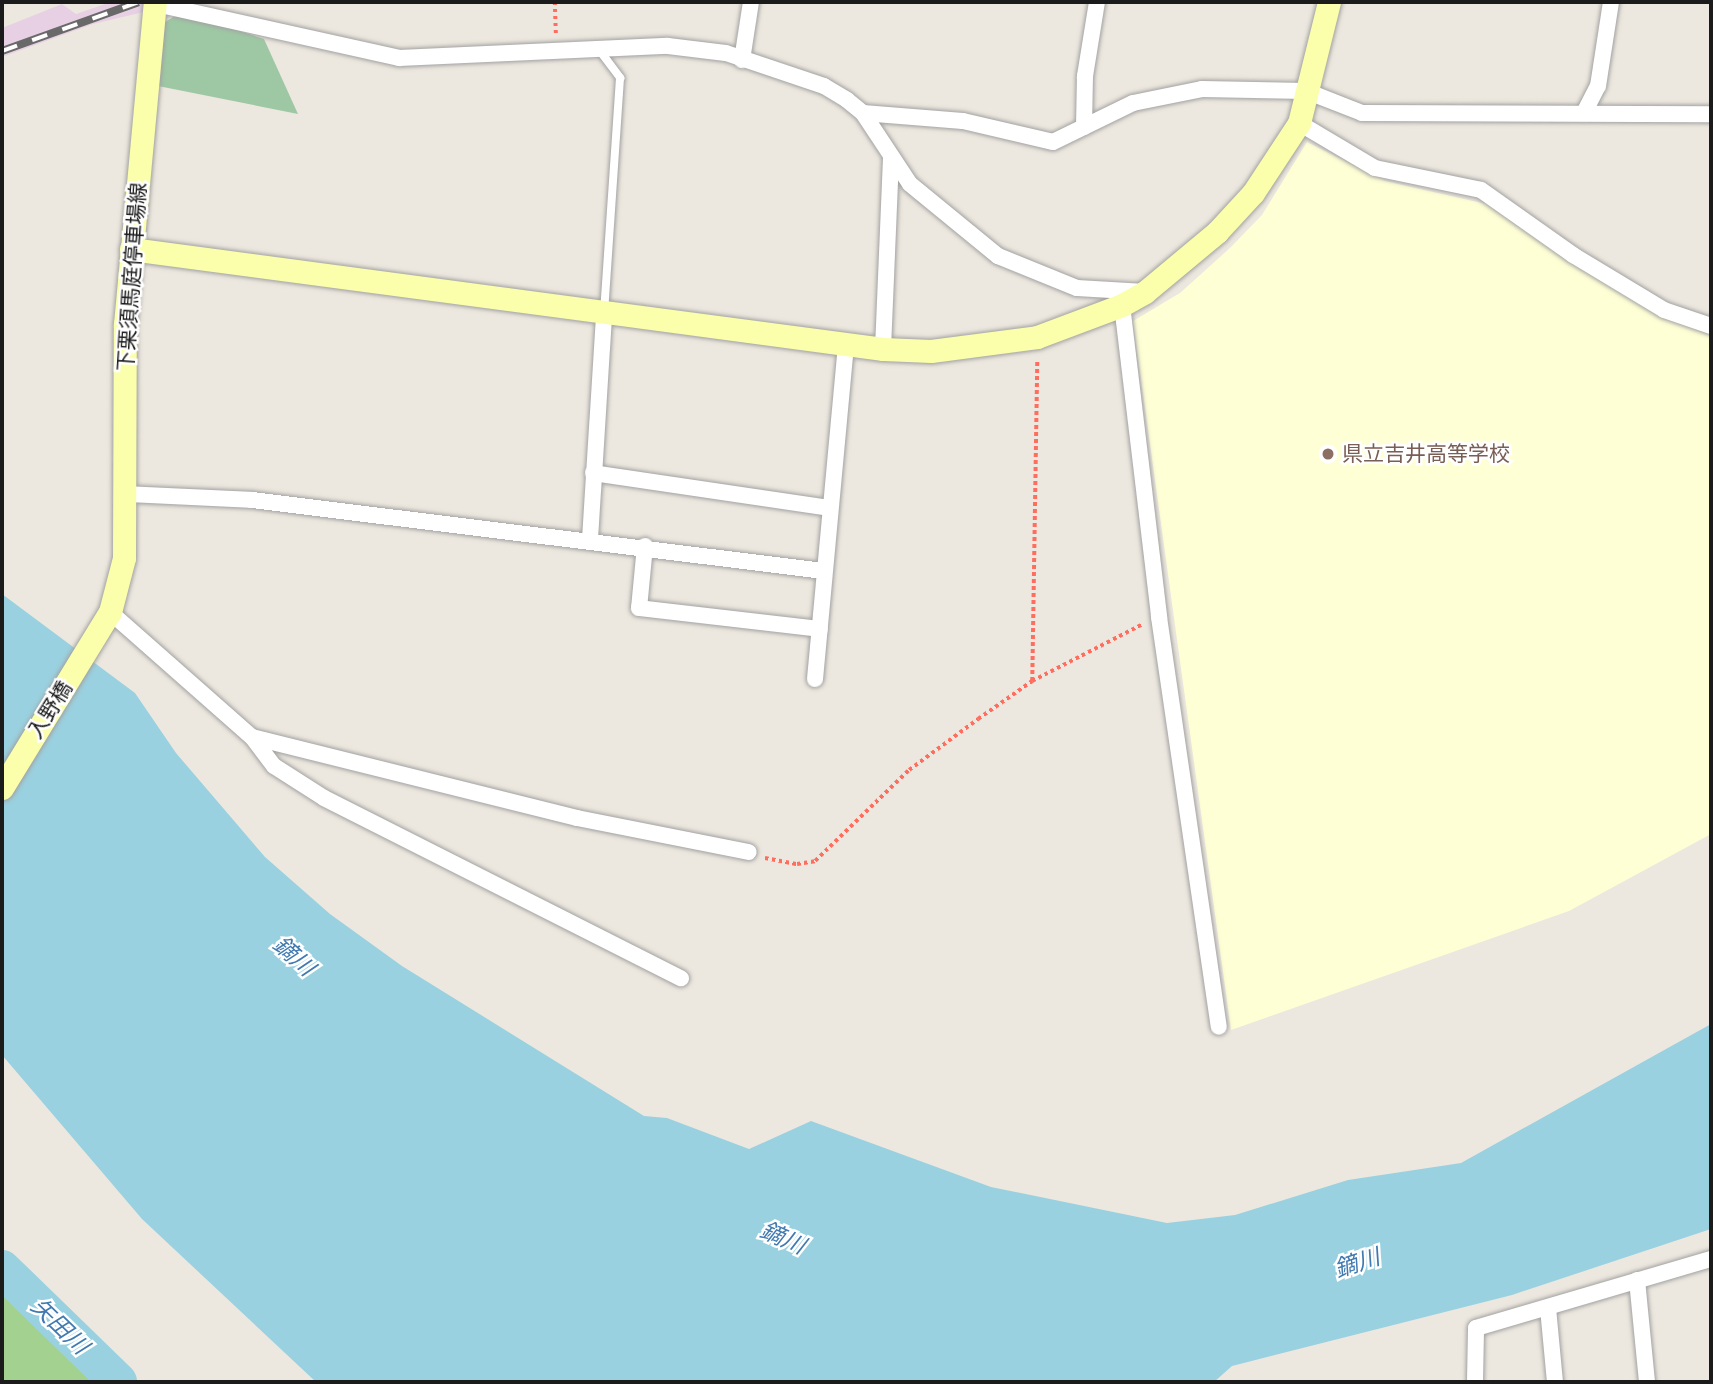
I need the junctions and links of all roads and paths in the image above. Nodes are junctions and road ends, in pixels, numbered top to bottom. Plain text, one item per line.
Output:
1 (555, 2) edge
2 (751, 2) edge
3 (1097, 2) edge
4 (1328, 2) edge
5 (1611, 2) edge
6 (155, 3) edge
7 (556, 51) junction
8 (600, 51) junction
9 (742, 60) junction
10 (1306, 91) junction
11 (863, 113) junction
12 (1584, 113) junction
13 (1711, 114) edge
14 (1299, 122) junction
15 (1084, 127) junction
16 (891, 157) junction
17 (131, 249) junction
18 (1145, 292) junction
19 (1122, 305) junction
20 (604, 314) junction
21 (1711, 326) edge
22 (1037, 337) junction
23 (846, 345) junction
24 (883, 349) junction
25 (593, 473) junction
26 (126, 494) junction
27 (829, 508) junction
28 (590, 539) junction
29 (645, 546) junction
30 (824, 571) junction
31 (110, 612) junction
32 (1159, 617) junction
33 (820, 629) junction
34 (98, 632) joint
35 (815, 679) dead end
36 (1032, 681) junction
37 (252, 737) junction
38 (2, 788) edge
39 (749, 852) joint
40 (681, 978) dead end
41 (1219, 1027) dead end
42 (1711, 1259) edge
43 (1637, 1280) junction
44 (1548, 1308) junction
45 (1475, 1382) edge
46 (1555, 1382) edge
47 (1647, 1382) edge

1 - 7 path
2 - 9 street
3 - 15 street
4 - 10 street
5 - 12 street
6 - 7 street
6 - 17 street, 下栗須馬庭停車場線
7 - 8 street
8 - 9 street
8 - 20 lane
9 - 11 street
10 - 12 street
10 - 14 street
10 - 15 street
11 - 15 street
11 - 16 street
12 - 13 street
14 - 18 street
14 - 21 street
16 - 18 street
16 - 24 street
17 - 20 street
17 - 26 street, 下栗須馬庭停車場線
18 - 19 street
19 - 22 street
19 - 32 street
20 - 23 street
20 - 25 street
22 - 24 street
22 - 36 path
23 - 24 street
23 - 27 street
25 - 27 street
25 - 28 street
26 - 28 street
26 - 31 street, 下栗須馬庭停車場線
27 - 30 street
28 - 29 street
29 - 30 street
29 - 33 street
30 - 33 street
31 - 34 street, 下栗須馬庭停車場線
31 - 37 street
32 - 36 path
32 - 41 street
33 - 35 street
34 - 38 street, 入野橋
36 - 39 path
37 - 39 street
37 - 40 street
42 - 43 street
43 - 44 street
43 - 47 street
44 - 45 street
44 - 46 street

